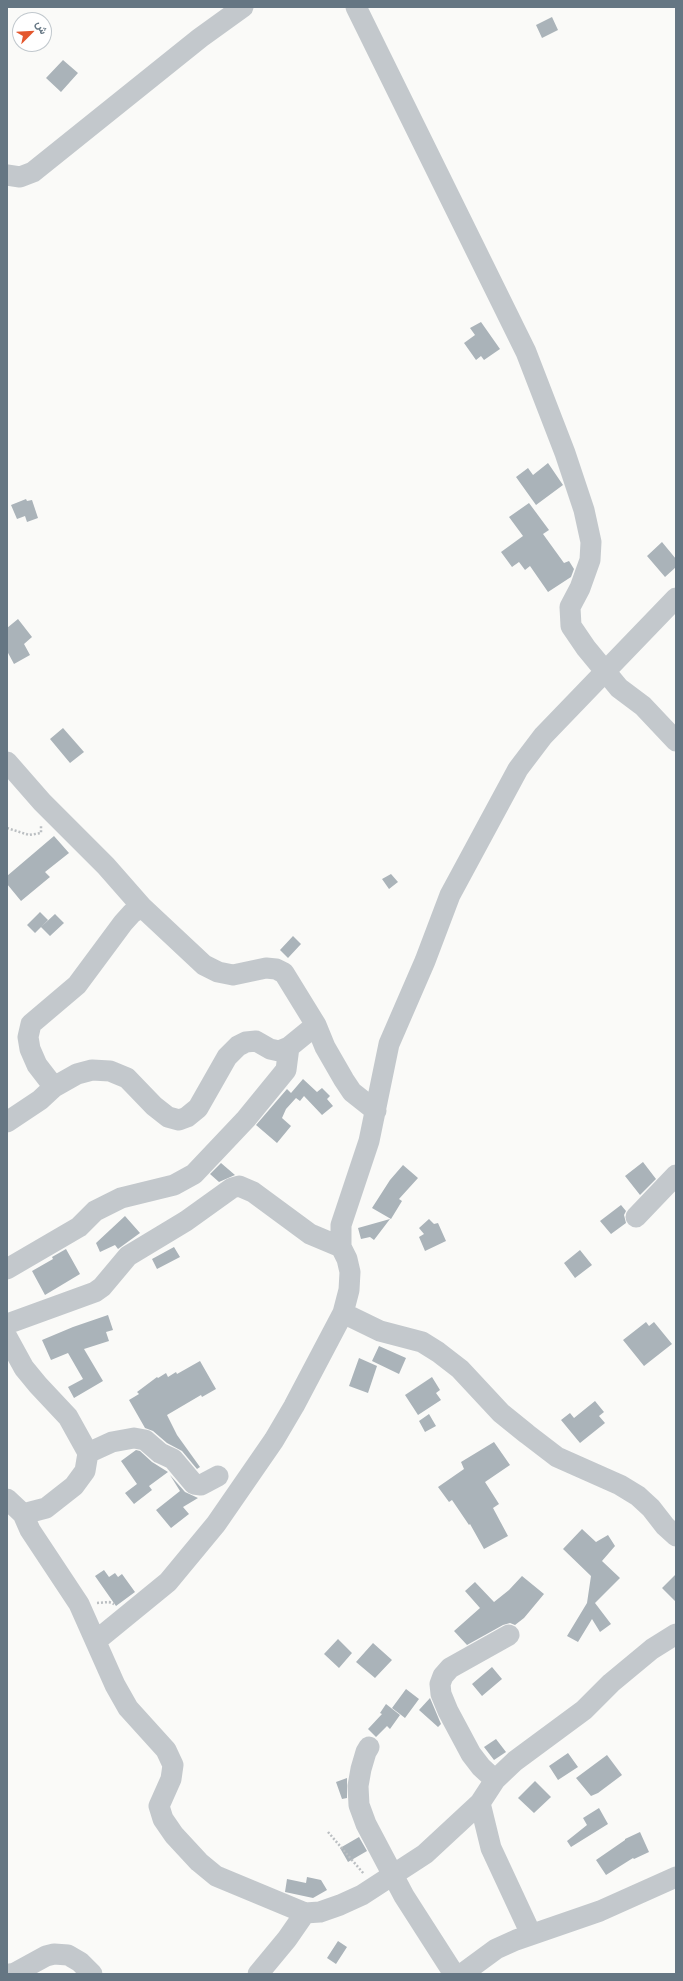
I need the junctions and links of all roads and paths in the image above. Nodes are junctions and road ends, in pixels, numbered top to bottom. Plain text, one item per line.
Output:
1 (243, 7) edge
2 (356, 7) edge
3 (7, 175) edge
4 (676, 598) edge
5 (606, 671) junction
6 (676, 741) edge
7 (7, 762) edge
8 (42, 802) junction
9 (7, 828) edge
10 (142, 907) junction
11 (316, 1025) junction
12 (289, 1047) junction
13 (54, 1087) junction
14 (376, 1112) junction
15 (7, 1122) edge
16 (676, 1175) edge
17 (636, 1217) dead end
18 (341, 1247) junction
19 (7, 1269) edge
20 (343, 1313) junction
21 (8, 1335) edge
22 (88, 1453) junction
23 (218, 1476) dead end
24 (7, 1498) edge
25 (22, 1514) junction
26 (676, 1536) edge
27 (79, 1604) junction
28 (132, 1612) junction
29 (676, 1634) edge
30 (509, 1635) dead end
31 (97, 1640) junction
32 (369, 1747) dead end
33 (495, 1780) junction
34 (480, 1803) junction
35 (328, 1832) dead end
36 (394, 1874) junction
37 (676, 1877) edge
38 (375, 1887) junction
39 (306, 1912) junction
40 (531, 1934) junction
41 (9, 1974) edge
42 (92, 1974) edge
43 (258, 1974) edge
44 (454, 1974) edge
45 (462, 1974) edge

1 - 3 street
2 - 5 street
4 - 5 street
5 - 6 street
5 - 14 street
7 - 8 street
8 - 9 path
8 - 10 street
10 - 11 street
10 - 13 street
11 - 12 street
11 - 14 street
12 - 13 street
12 - 19 street
13 - 15 street
14 - 18 street
16 - 17 street
18 - 20 street
18 - 21 street
20 - 26 street
20 - 28 street
21 - 22 street
22 - 23 street
22 - 25 street
24 - 25 street
25 - 27 street
27 - 28 path
27 - 31 street
28 - 31 street
29 - 33 street
30 - 33 street
31 - 39 street
32 - 36 street
33 - 34 street
34 - 36 street
34 - 40 street
35 - 38 path
36 - 38 street
36 - 44 street
37 - 40 street
38 - 39 street
39 - 43 street
40 - 45 street
41 - 42 street

